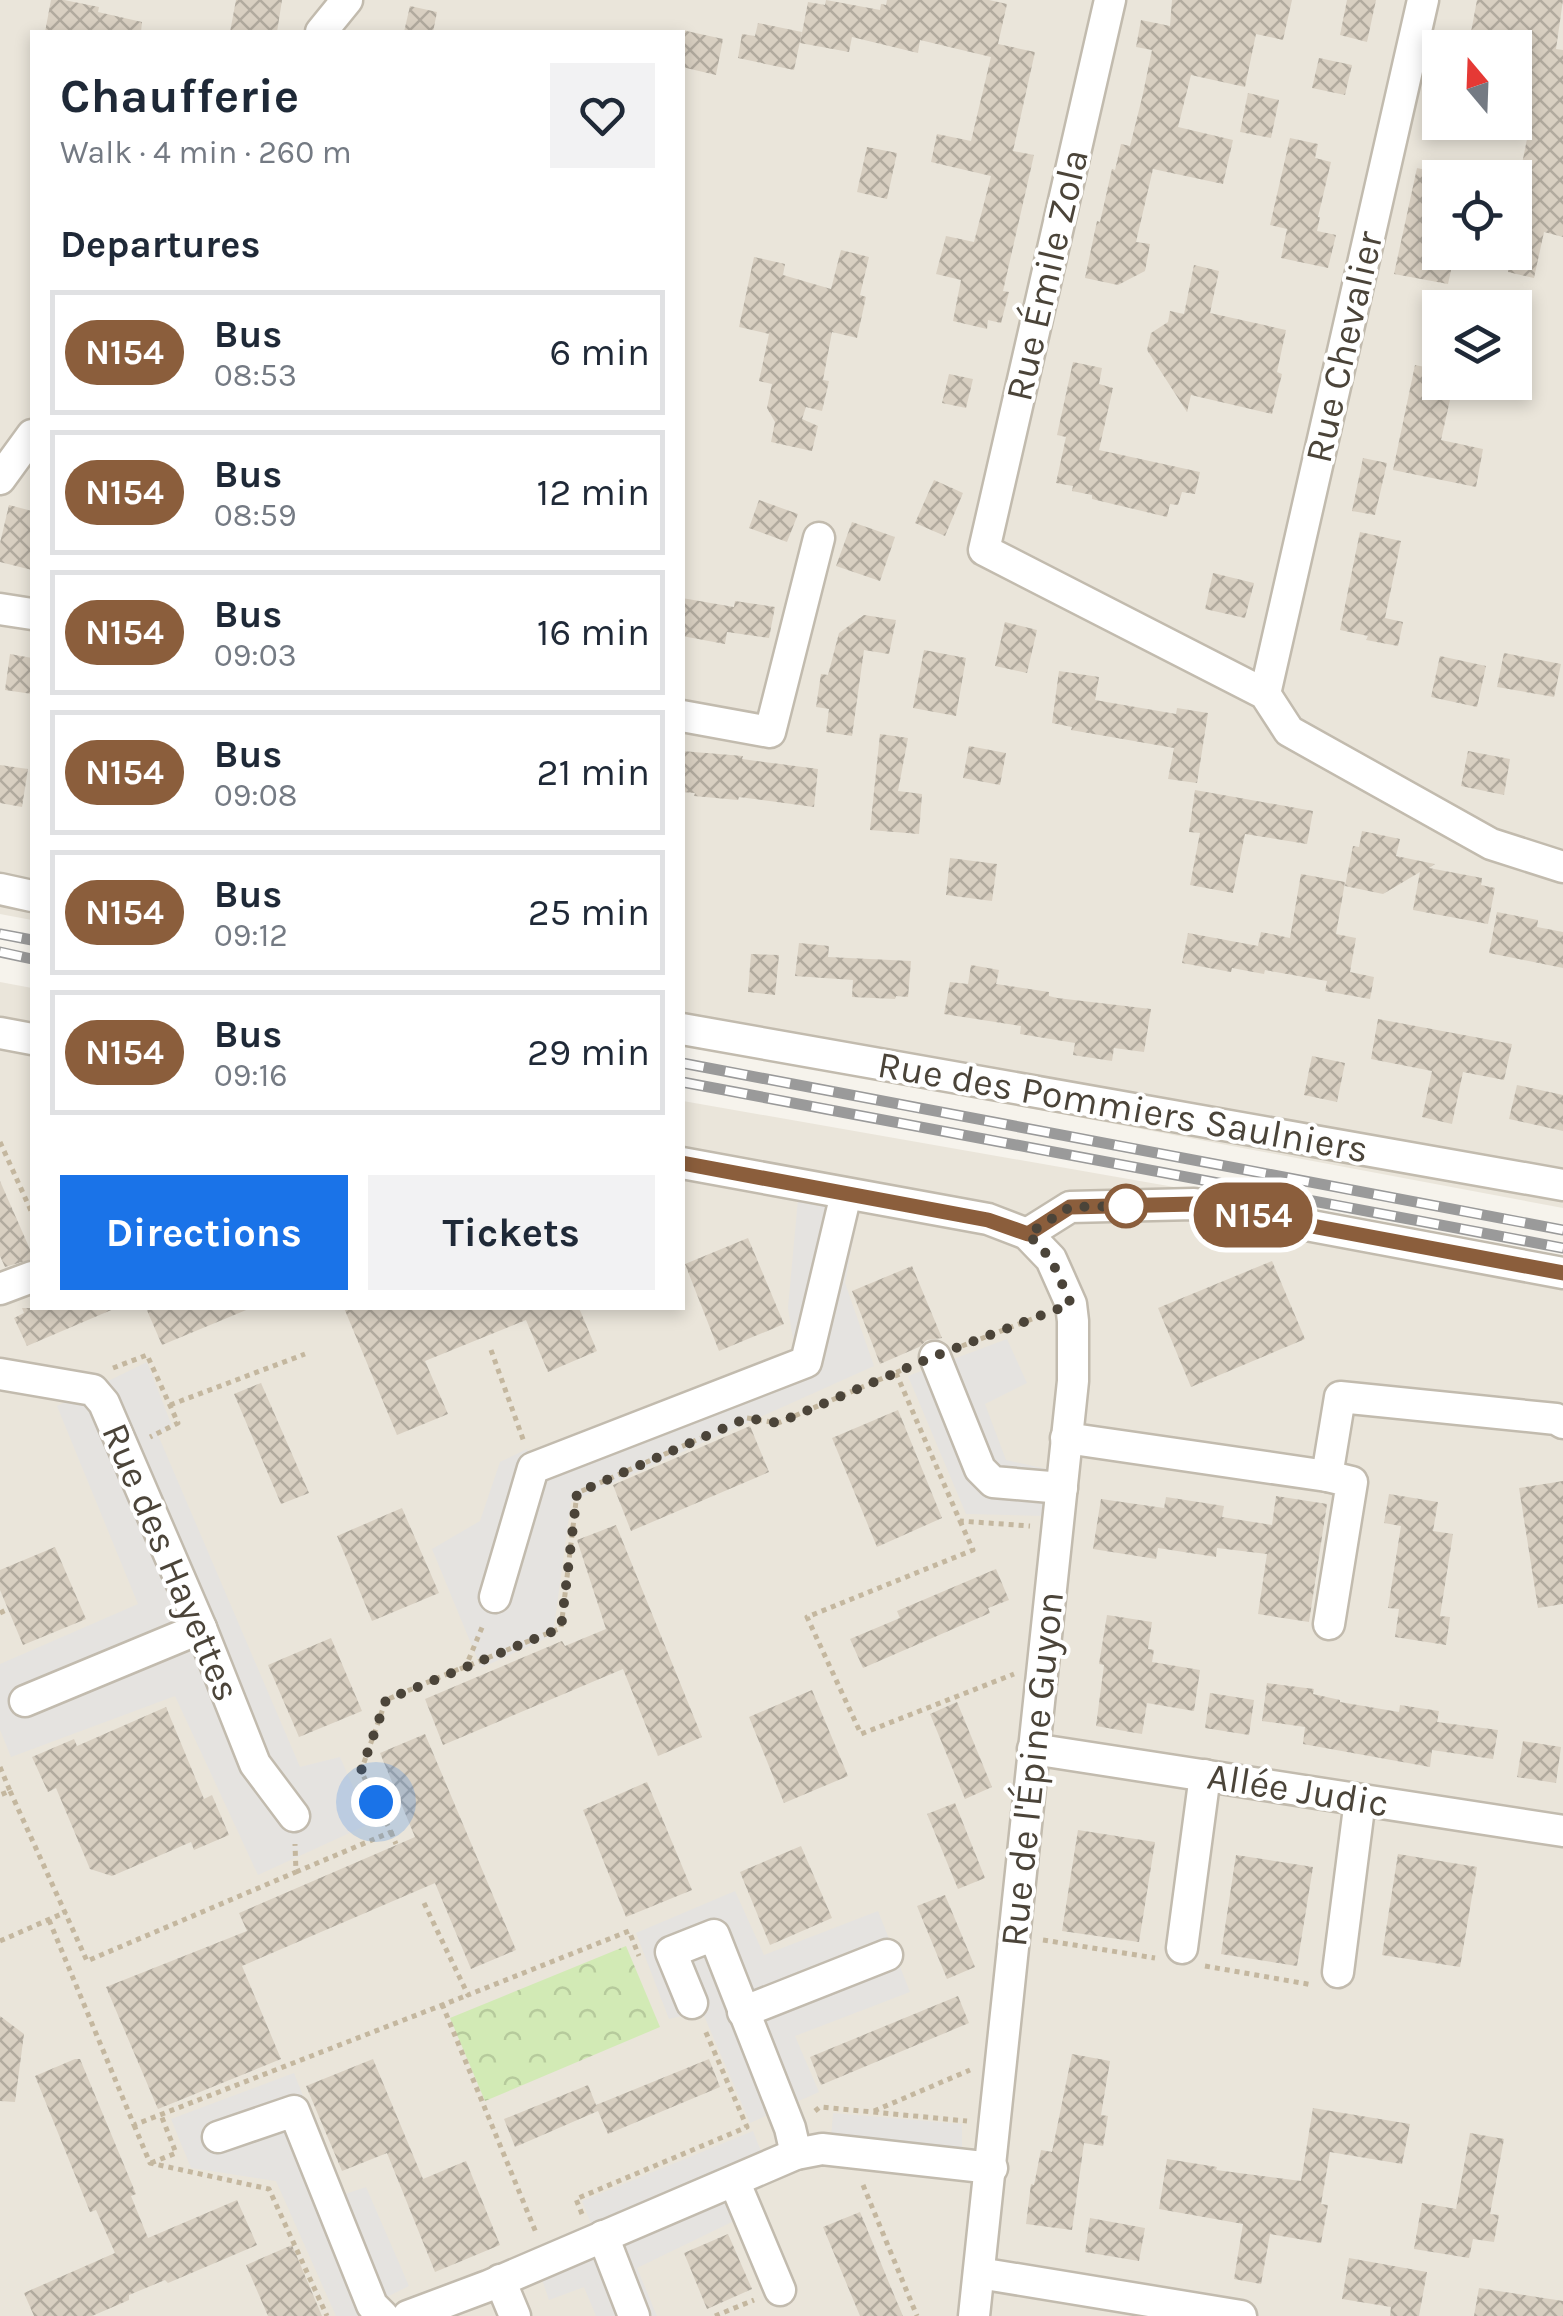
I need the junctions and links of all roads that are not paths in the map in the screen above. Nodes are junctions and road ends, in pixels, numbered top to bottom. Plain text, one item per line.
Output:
1 (347, 0) edge
2 (1110, 0) edge
3 (1423, 0) edge
4 (323, 30) edge
5 (30, 437) edge
6 (0, 479) edge
7 (819, 538) dead end
8 (0, 609) edge
9 (30, 614) edge
10 (1265, 694) junction
11 (685, 717) edge
12 (1563, 867) edge
13 (0, 889) edge
14 (30, 896) edge
15 (685, 1030) edge
16 (0, 1033) edge
17 (30, 1040) edge
18 (685, 1164) edge
19 (1563, 1185) edge
20 (846, 1194) junction
21 (1028, 1234) junction
22 (1563, 1273) edge
23 (30, 1278) edge
24 (0, 1289) edge
25 (935, 1356) road end
26 (0, 1374) edge
27 (1563, 1423) edge
28 (1066, 1438) junction
29 (1326, 1476) junction
30 (1062, 1488) junction
31 (495, 1597) road end
32 (1329, 1624) dead end
33 (201, 1628) junction
34 (25, 1701) dead end
35 (1033, 1749) junction
36 (1205, 1776) junction
37 (1360, 1800) junction
38 (294, 1816) road end
39 (1563, 1831) edge
40 (1182, 1948) dead end
41 (887, 1955) dead end
42 (1338, 1972) dead end
43 (696, 2011) road end
44 (743, 2012) junction
45 (218, 2138) dead end
46 (793, 2141) junction
47 (992, 2168) junction
48 (734, 2182) junction
49 (598, 2239) junction
50 (979, 2273) junction
51 (500, 2280) junction
52 (780, 2290) road end
53 (383, 2316) edge
54 (408, 2316) edge
55 (515, 2316) edge
56 (634, 2316) edge
57 (974, 2316) edge
58 (1241, 2316) edge

1 - 4 street
2 - 10 street, Rue Émile Zola
3 - 10 street, Rue Chevalier
5 - 6 street
7 - 11 street
8 - 9 street
10 - 12 street
13 - 14 street
15 - 19 street, Rue des Pommiers Saulniers
16 - 17 street
18 - 20 street
20 - 21 street
20 - 31 street
21 - 22 street
21 - 28 street, Rue de l'Épine Guyon
23 - 24 street
25 - 30 street
26 - 33 street, Rue des Hayettes
27 - 29 street
28 - 29 street
28 - 30 street, Rue de l'Épine Guyon
29 - 32 street
30 - 35 street, Rue de l'Épine Guyon
33 - 34 street
33 - 38 street, Rue des Hayettes
35 - 36 street, Allée Judic
35 - 47 street, Rue de l'Épine Guyon
36 - 37 street, Allée Judic
36 - 40 street
37 - 39 street, Allée Judic
37 - 42 street
41 - 44 street
43 - 44 street
44 - 46 street
45 - 53 street
46 - 47 street
46 - 48 street
47 - 50 street, Rue de l'Épine Guyon
48 - 49 street
48 - 52 street
49 - 51 street
49 - 56 street
50 - 57 street, Rue de l'Épine Guyon
50 - 58 street
51 - 54 street
51 - 55 street

